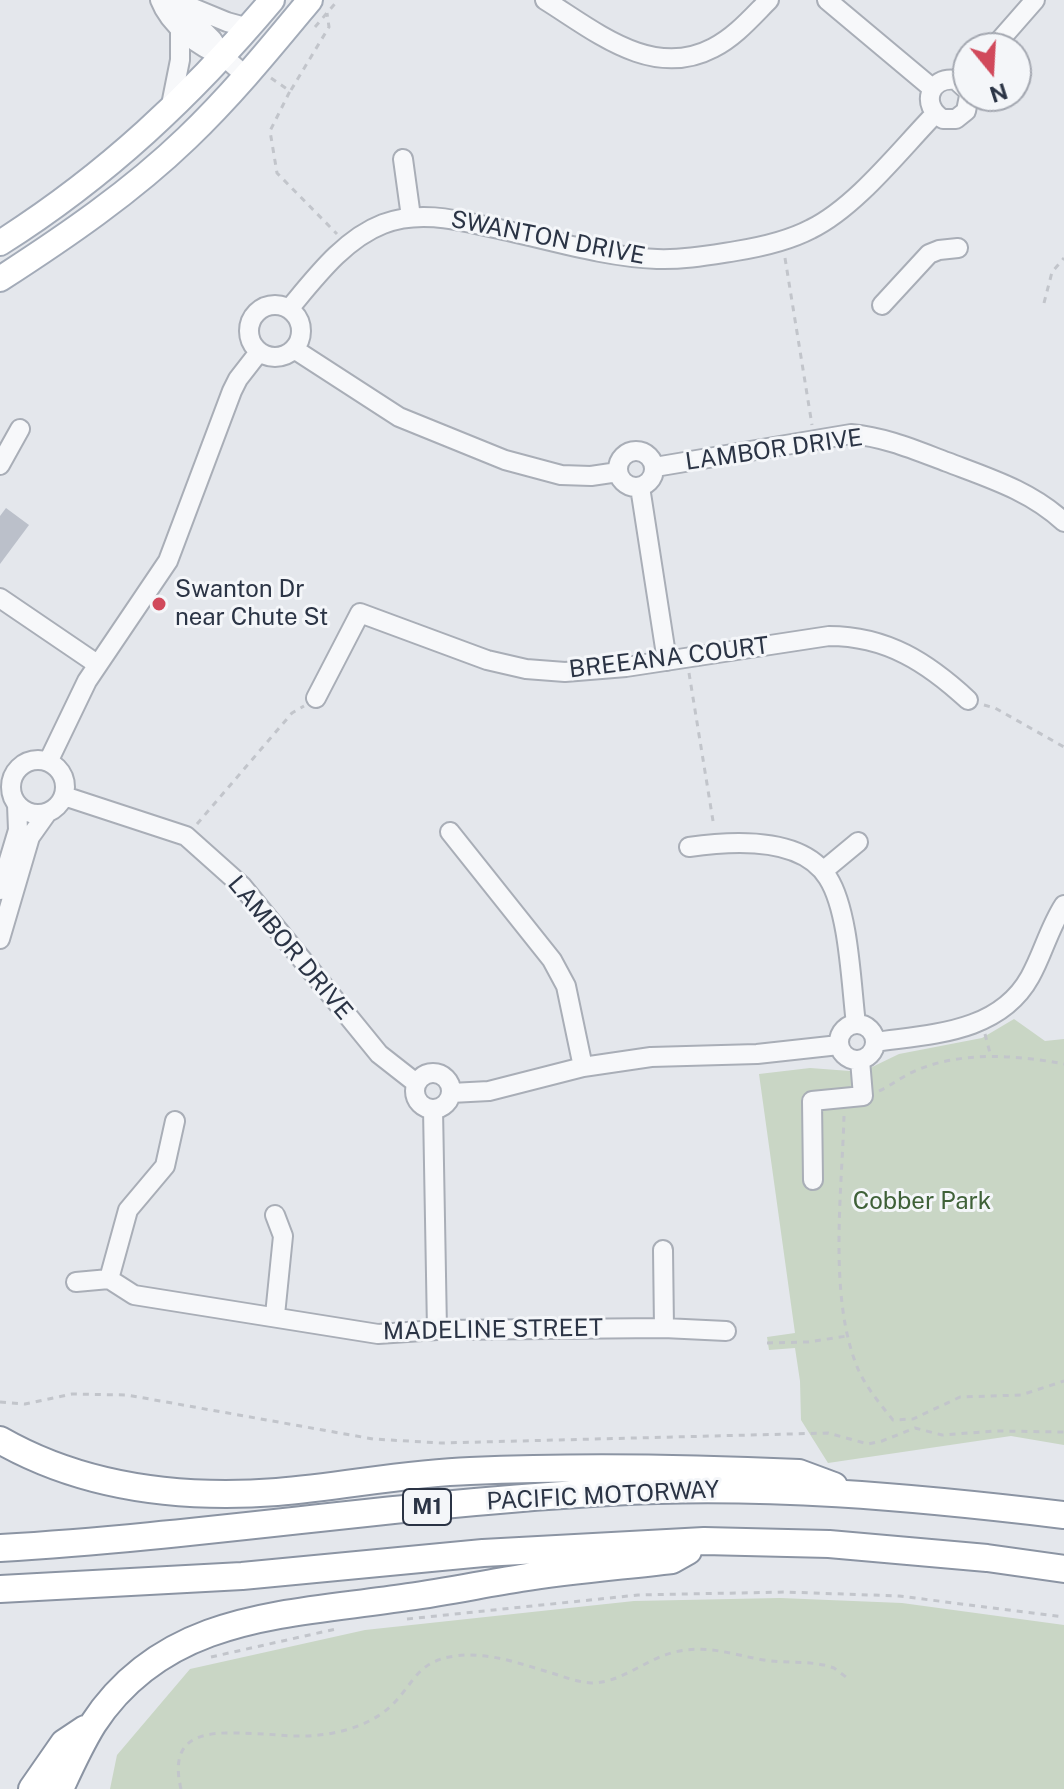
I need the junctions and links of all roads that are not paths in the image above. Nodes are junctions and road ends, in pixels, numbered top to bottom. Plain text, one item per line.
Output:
1 (272, 0) edge
2 (545, 0) edge
3 (769, 0) edge
4 (827, 0) edge
5 (1035, 0) edge
6 (172, 1) edge
7 (319, 7) edge
8 (180, 27) junction
9 (249, 28) junction
10 (1007, 32) edge
11 (224, 57) junction
12 (255, 75) junction
13 (952, 80) edge
14 (932, 88) junction
15 (965, 112) edge
16 (169, 113) junction
17 (935, 114) junction
18 (403, 159) dead end
19 (411, 217) junction
20 (0, 243) edge
21 (958, 248) dead end
22 (0, 279) edge
23 (882, 305) dead end
24 (289, 309) junction
25 (294, 349) junction
26 (259, 352) junction
27 (20, 429) dead end
28 (0, 465) edge
29 (655, 467) junction
30 (618, 472) junction
31 (640, 487) junction
32 (1064, 522) edge
33 (0, 598) edge
34 (667, 661) junction
35 (97, 664) junction
36 (316, 698) road end
37 (968, 700) road end
38 (48, 762) junction
39 (64, 796) junction
40 (17, 805) junction
41 (47, 813) junction
42 (450, 832) dead end
43 (858, 842) dead end
44 (689, 847) dead end
45 (823, 871) junction
46 (0, 890) edge
47 (1064, 905) edge
48 (0, 939) edge
49 (856, 1024) junction
50 (876, 1042) junction
51 (839, 1045) junction
52 (860, 1060) junction
53 (583, 1067) junction
54 (416, 1083) junction
55 (451, 1093) junction
56 (433, 1109) junction
57 (175, 1121) dead end
58 (813, 1180) dead end
59 (275, 1215) dead end
60 (663, 1250) dead end
61 (109, 1279) junction
62 (76, 1282) dead end
63 (275, 1315) junction
64 (664, 1328) junction
65 (437, 1330) junction
66 (726, 1331) dead end
67 (0, 1440) edge
68 (856, 1494) junction
69 (1064, 1515) edge
70 (704, 1541) junction
71 (0, 1548) edge
72 (1064, 1569) edge
73 (0, 1589) edge
74 (94, 1723) junction
75 (32, 1789) edge
76 (60, 1789) edge

1 - 9 main road
2 - 3 street
4 - 14 street
5 - 10 street
6 - 8 street
6 - 9 street
6 - 11 street
7 - 12 main road
8 - 11 street
8 - 16 street
9 - 11 main road
11 - 12 street
11 - 16 main road
12 - 22 main road
13 - 14 street
14 - 17 street
15 - 17 street
16 - 20 main road
17 - 19 street, SWANTON DRIVE
18 - 19 street
19 - 24 street, SWANTON DRIVE
21 - 23 street
24 - 25 street
24 - 26 street
25 - 26 street
25 - 30 street
26 - 35 street
27 - 28 street
29 - 30 street, LAMBOR DRIVE
29 - 31 street, LAMBOR DRIVE
29 - 32 street, LAMBOR DRIVE
30 - 31 street
31 - 34 street
33 - 35 street
34 - 36 street, BREEANA COURT
34 - 37 street, BREEANA COURT
35 - 38 street
38 - 39 street
38 - 40 street
39 - 41 street
39 - 54 street, LAMBOR DRIVE
40 - 41 street
40 - 46 street
41 - 48 street
42 - 53 street
43 - 45 street
44 - 45 street
45 - 49 street
47 - 50 street
49 - 50 street
49 - 51 street
50 - 52 street
51 - 52 street
51 - 53 street
52 - 58 street
53 - 55 street
54 - 55 street
54 - 56 street, LAMBOR DRIVE
55 - 56 street
56 - 65 street
57 - 61 street
59 - 63 street
60 - 64 street
61 - 62 street
61 - 63 street, MADELINE STREET
63 - 65 street, MADELINE STREET
64 - 65 street, MADELINE STREET
64 - 66 street, MADELINE STREET
67 - 68 highway
68 - 69 highway, PACIFIC MOTORWAY / M1
68 - 71 highway, PACIFIC MOTORWAY / M1
70 - 72 highway, PACIFIC MOTORWAY / M1
70 - 73 highway, PACIFIC MOTORWAY / M1
70 - 74 highway
74 - 75 highway
74 - 76 highway

